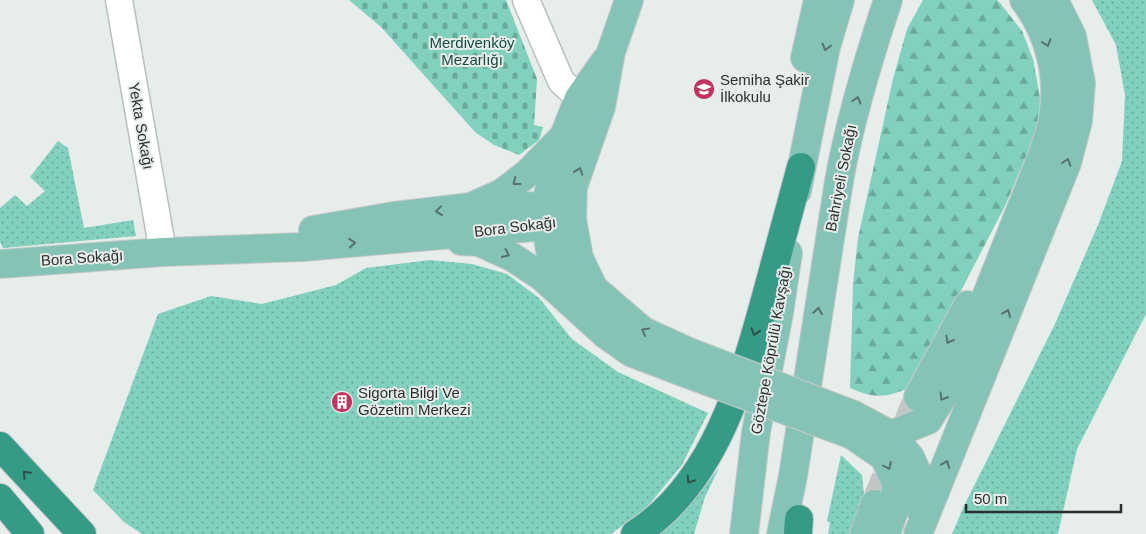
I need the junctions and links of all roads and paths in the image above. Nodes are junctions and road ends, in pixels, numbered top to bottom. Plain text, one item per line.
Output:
1 (119, 0) edge
2 (526, 0) edge
3 (629, 0) edge
4 (818, 0) edge
5 (840, 0) edge
6 (888, 0) edge
7 (896, 0) edge
8 (1024, 0) edge
9 (1054, 0) edge
10 (872, 46) junction
11 (611, 52) junction
12 (570, 90) junction
13 (564, 136) junction
14 (1042, 156) junction
15 (801, 167) junction
16 (471, 207) junction
17 (546, 216) junction
18 (572, 219) junction
19 (425, 237) junction
20 (163, 252) junction
21 (0, 264) edge
22 (570, 301) junction
23 (687, 363) junction
24 (918, 397) tunnel mouth
25 (853, 425) junction
26 (756, 432) junction
27 (891, 435) junction
28 (0, 446) edge
29 (0, 498) edge
30 (52, 501) junction
31 (875, 504) tunnel mouth
32 (793, 530) edge
33 (920, 530) edge
34 (30, 534) edge
35 (82, 534) edge
36 (99, 534) edge
37 (634, 534) edge
38 (734, 534) edge
39 (744, 534) edge
40 (864, 534) edge
41 (886, 534) edge

1 - 20 street, Yekta Sokağı
2 - 12 street
3 - 11 main road
4 - 15 main road
5 -> 15 main road
6 - 10 main road, Bahriyeli Sokağı
7 - 10 main road
8 -> 14 main road
33 -> 9 main road
32 -> 10 main road, Bahriyeli Sokağı
11 - 12 main road
18 -> 11 main road
12 - 13 main road
13 -> 16 main road
13 - 17 main road
14 -> 24 main road
14 -> 27 main road
15 - 26 main road, Göztepe Köprülü Kavşağı
15 -> 37 highway
16 - 17 main road, Bora Sokağı
16 -> 20 main road, Bora Sokağı
17 - 18 main road, Bora Sokağı
17 - 19 main road, Bora Sokağı
17 - 22 main road
23 -> 18 main road
20 -> 19 main road, Bora Sokağı
19 -> 22 main road
20 - 21 main road, Bora Sokağı
22 - 23 main road
23 - 25 main road, bridge
25 - 27 main road
25 -> 41 main road
26 - 38 main road
26 - 39 main road, Göztepe Köprülü Kavşağı
27 - 33 main road
30 -> 28 highway
29 - 34 highway
30 - 35 highway
30 - 36 highway
31 - 40 main road

